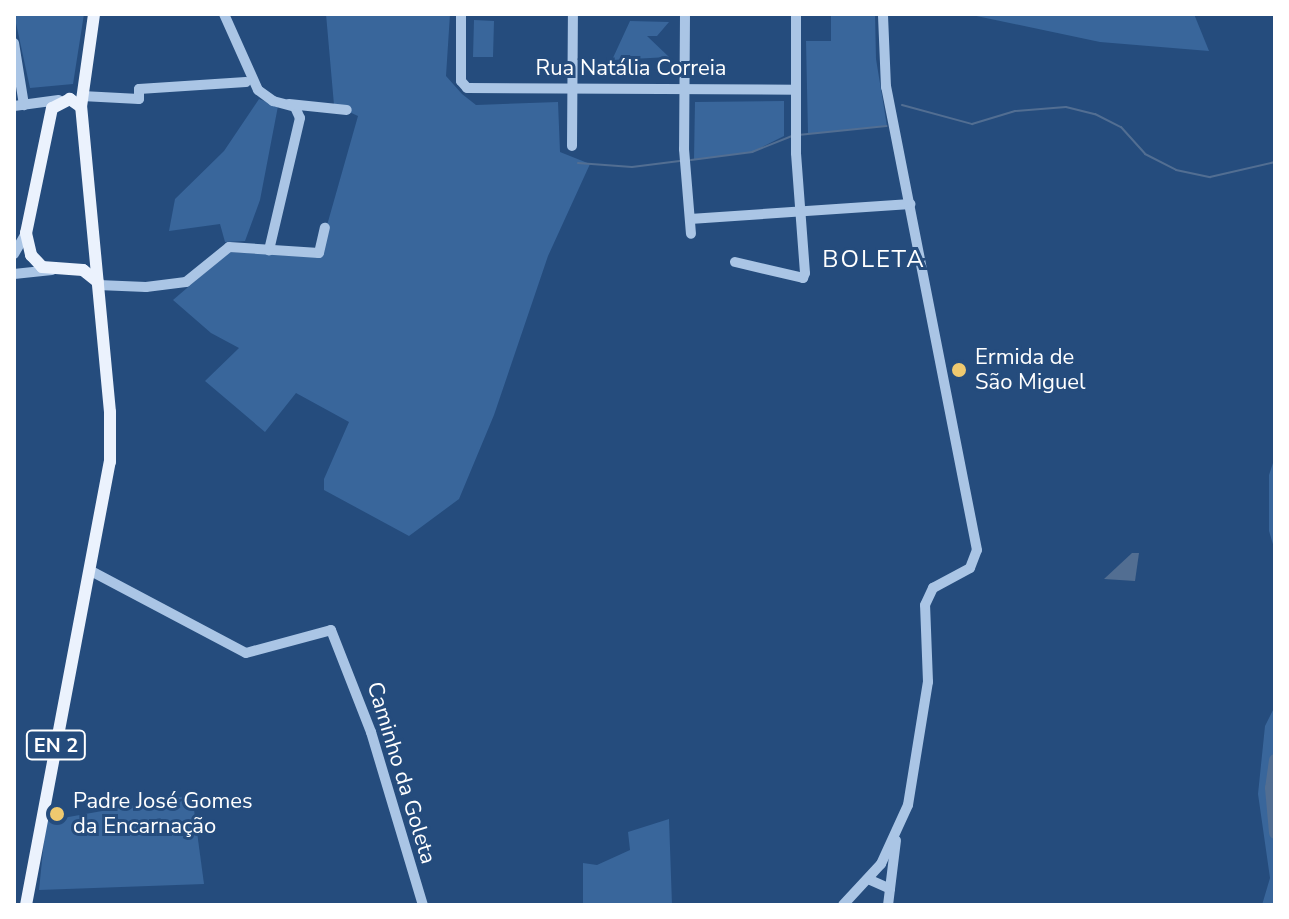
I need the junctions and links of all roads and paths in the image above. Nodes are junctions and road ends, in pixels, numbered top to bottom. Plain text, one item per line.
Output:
1 (94, 14) edge
2 (224, 14) edge
3 (461, 14) edge
4 (573, 14) edge
5 (685, 14) edge
6 (796, 14) edge
7 (883, 14) edge
8 (14, 43) edge
9 (246, 82) dead end
10 (572, 89) junction
11 (684, 89) junction
12 (796, 90) junction
13 (82, 96) junction
14 (61, 100) junction
15 (288, 104) junction
16 (22, 105) edge
17 (347, 110) dead end
18 (49, 122) junction
19 (572, 146) dead end
20 (910, 204) junction
21 (800, 211) junction
22 (690, 219) junction
23 (325, 228) dead end
24 (26, 233) junction
25 (691, 234) dead end
26 (269, 250) junction
27 (14, 254) edge
28 (95, 257) junction
29 (735, 262) dead end
30 (53, 270) junction
31 (83, 270) junction
32 (14, 274) edge
33 (98, 283) junction
34 (91, 571) junction
35 (897, 835) junction
36 (868, 879) junction
37 (890, 889) junction
38 (26, 904) edge
39 (423, 905) edge
40 (843, 905) edge
41 (888, 905) edge

1 - 13 main road, EN 2
2 - 15 street
3 - 10 street, Rua Natália Correia
4 - 10 street
5 - 11 street
6 - 12 street
7 - 20 street
8 - 16 street
9 - 13 street
10 - 11 street, Rua Natália Correia
10 - 19 street
11 - 12 street, Rua Natália Correia
11 - 22 street
12 - 21 street
13 - 14 main road
13 - 28 main road, EN 2
14 - 16 street
14 - 18 main road
15 - 17 street
15 - 26 street
16 - 18 street
18 - 24 main road
20 - 21 street
20 - 35 street
21 - 22 street
21 - 29 street
22 - 25 street
23 - 26 street
24 - 27 street
24 - 30 main road
26 - 33 street
28 - 31 main road
28 - 33 main road, EN 2
30 - 31 main road
30 - 32 street
31 - 33 main road
33 - 34 main road, EN 2
34 - 38 main road, EN 2
34 - 39 street, Caminho da Goleta
35 - 36 street
35 - 37 street
36 - 37 street
36 - 40 street
37 - 41 street

